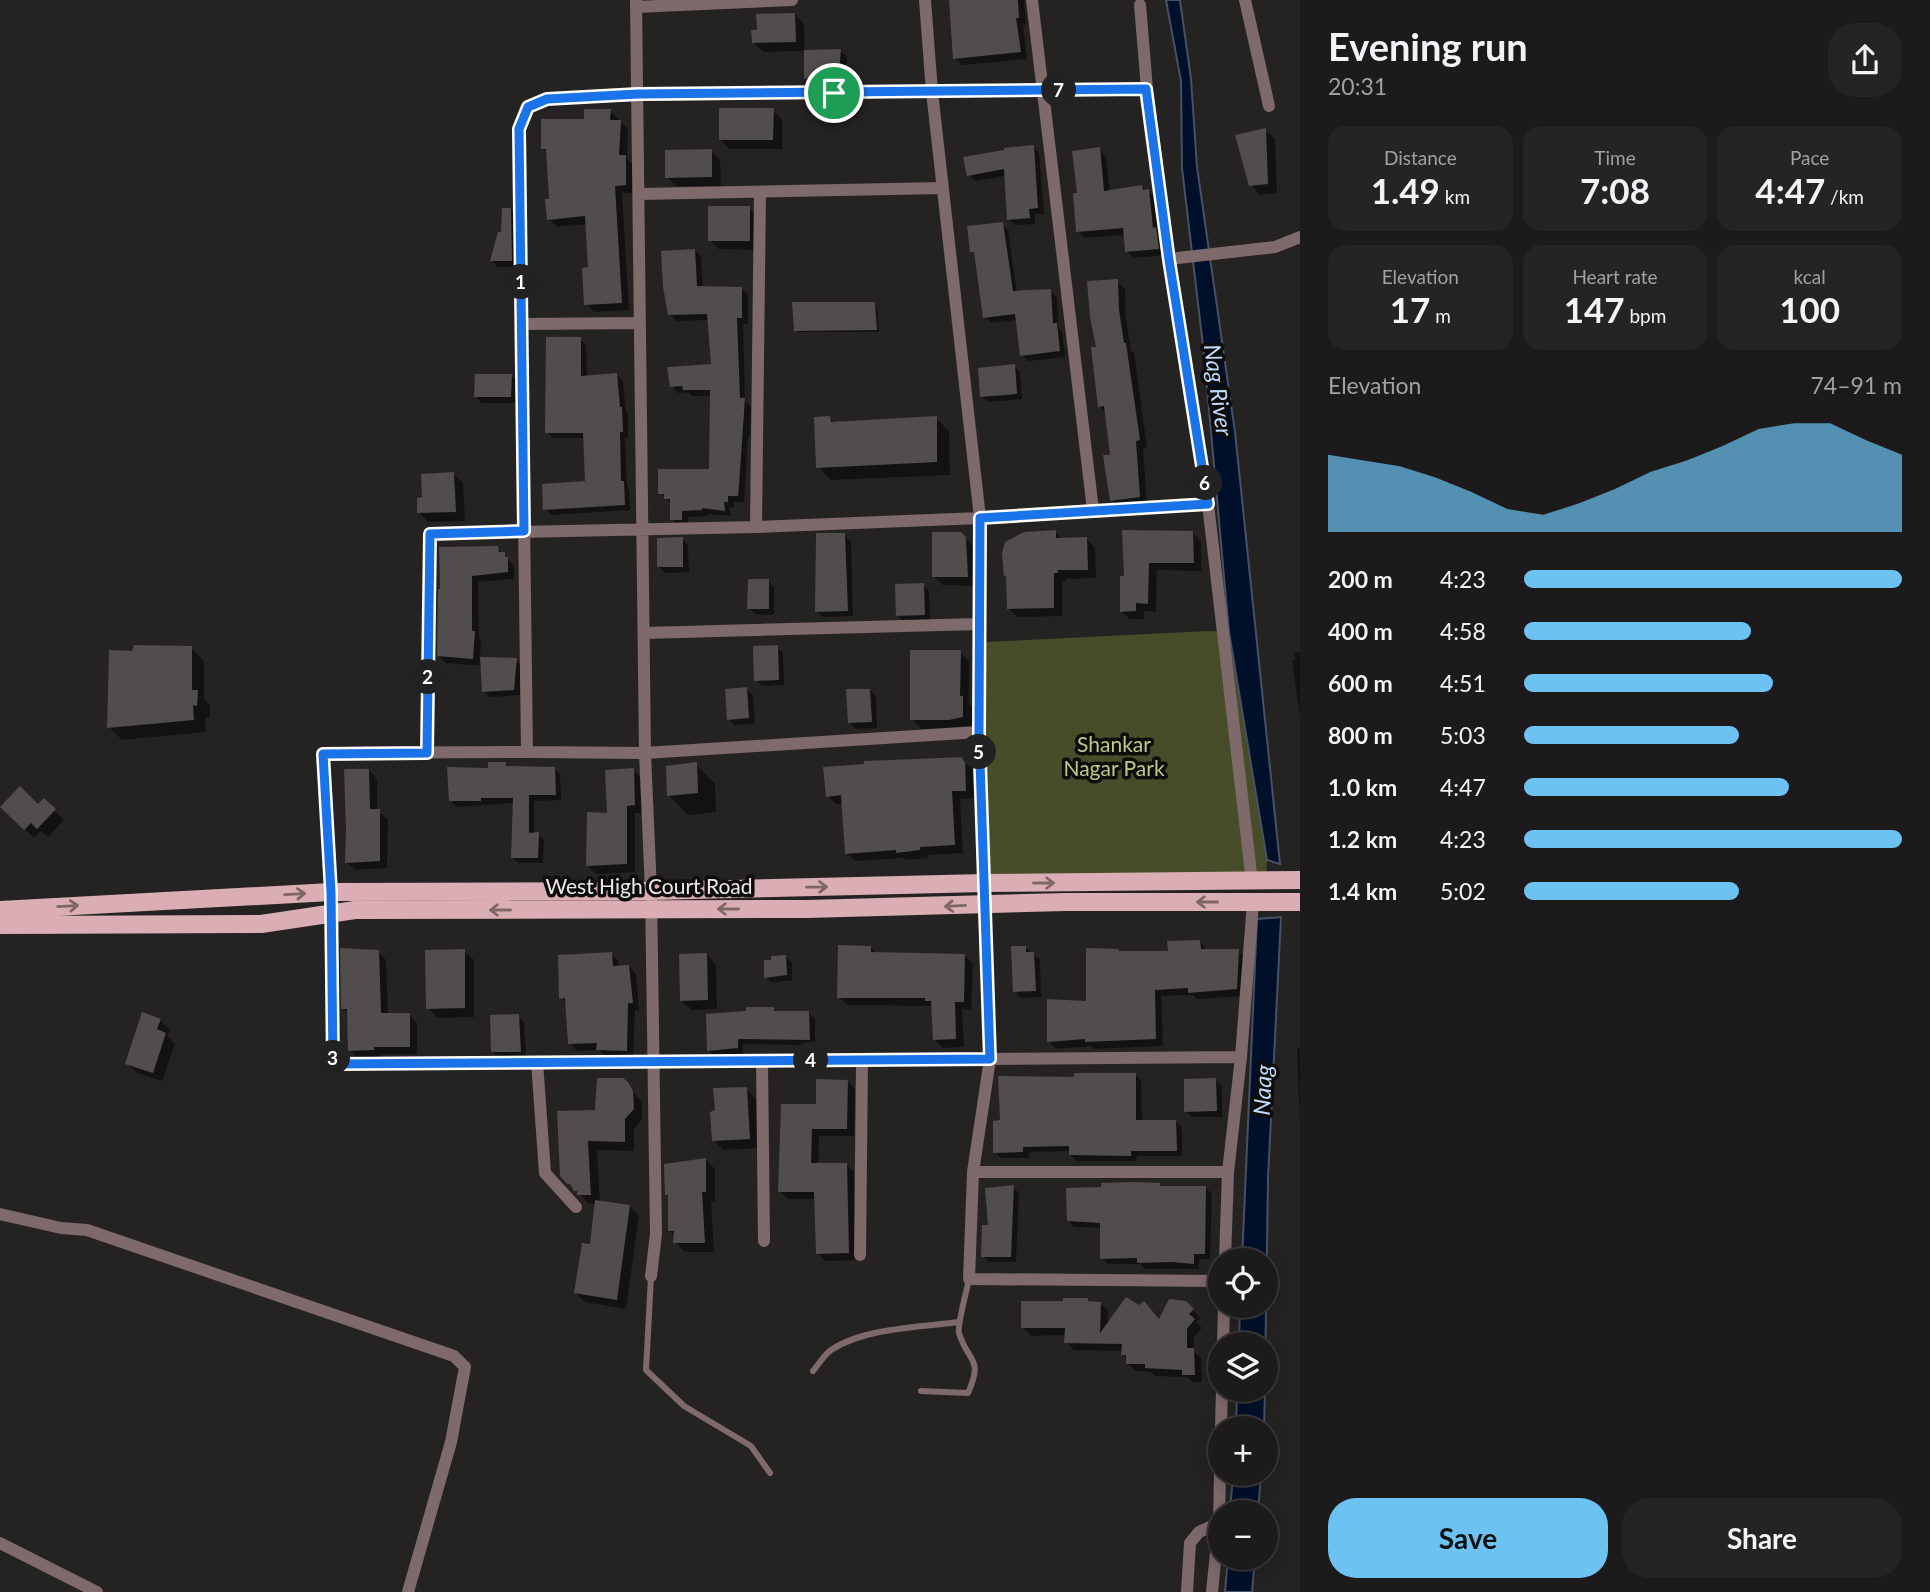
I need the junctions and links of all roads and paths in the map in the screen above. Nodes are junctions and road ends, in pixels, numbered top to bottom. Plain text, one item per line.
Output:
1 (792, 0) edge
2 (925, 0) edge
3 (1032, 0) edge
4 (1245, 0) edge
5 (636, 4) edge
6 (1140, 5) dead end
7 (1146, 89) junction
8 (1044, 90) junction
9 (932, 92) junction
10 (638, 94) junction
11 (1269, 106) dead end
12 (943, 188) junction
13 (760, 192) junction
14 (639, 194) junction
15 (1300, 237) edge
16 (1172, 259) junction
17 (640, 323) junction
18 (521, 324) junction
19 (1208, 504) junction
20 (1093, 510) junction
21 (980, 518) junction
22 (756, 527) junction
23 (643, 528) junction
24 (524, 531) junction
25 (979, 624) junction
26 (644, 633) junction
27 (979, 732) junction
28 (527, 752) junction
29 (427, 753) junction
30 (645, 753) junction
31 (1300, 880) edge
32 (1252, 882) junction
33 (984, 883) junction
34 (650, 891) junction
35 (331, 892) junction
36 (1253, 902) junction
37 (1300, 902) edge
38 (985, 904) junction
39 (650, 909) junction
40 (0, 910) edge
41 (331, 915) junction
42 (0, 925) edge
43 (1241, 1057) junction
44 (990, 1059) junction
45 (762, 1060) junction
46 (862, 1060) junction
47 (653, 1061) junction
48 (537, 1062) junction
49 (973, 1172) junction
50 (1228, 1172) junction
51 (576, 1207) dead end
52 (0, 1214) edge
53 (764, 1241) dead end
54 (1225, 1248) edge
55 (860, 1255) dead end
56 (651, 1276) joint
57 (969, 1279) junction
58 (1208, 1282) edge
59 (959, 1322) junction
60 (813, 1371) dead end
61 (921, 1391) dead end
62 (770, 1473) dead end
63 (1208, 1528) edge
64 (0, 1543) edge
65 (1214, 1570) edge
66 (97, 1592) edge
67 (408, 1592) edge
68 (1187, 1592) edge
69 (1212, 1592) edge

1 - 5 street
2 - 9 street
3 - 8 street
4 - 11 street
5 - 10 street
6 - 7 street
7 - 8 street
7 - 16 street
8 - 9 street
8 - 20 street
9 - 10 street
9 - 12 street
10 - 14 street
10 - 18 street
12 - 13 street
12 - 21 street
13 - 14 street
13 - 22 street
14 - 17 street
15 - 16 street
16 - 19 street
17 - 18 street
17 - 23 street
18 - 24 street
19 - 20 street
19 - 32 street
20 - 21 street
21 - 22 street
21 - 25 street
22 - 23 street
23 - 24 street
23 - 26 street
24 - 28 street
24 - 29 street
25 - 26 street
25 - 27 street
26 - 30 street
27 - 30 street
27 - 33 street
28 - 29 street
28 - 30 street
29 - 35 street
30 - 34 street
31 - 32 main road, West High Court Road
33 -> 32 main road, West High Court Road
34 -> 33 main road, West High Court Road
33 - 38 street
34 - 35 main road, West High Court Road
34 - 39 street
40 -> 35 main road, West High Court Road
35 - 41 street
36 - 37 main road, West High Court Road
36 -> 38 main road, West High Court Road
36 - 43 street
38 -> 39 main road, West High Court Road
38 - 44 street
39 -> 41 main road, West High Court Road
39 - 47 street
41 - 42 main road, West High Court Road
41 - 48 street
43 - 44 street
43 - 50 street
44 - 46 street
44 - 49 street
45 - 46 street
45 - 47 street
45 - 53 street
46 - 55 street
47 - 48 street
47 - 56 street
48 - 51 street
49 - 50 street
49 - 57 street
50 - 54 street
52 - 67 street
56 - 62 lane
57 - 58 street
57 - 59 lane
59 - 60 lane
59 - 61 lane
63 - 68 street
64 - 66 street
65 - 69 street

